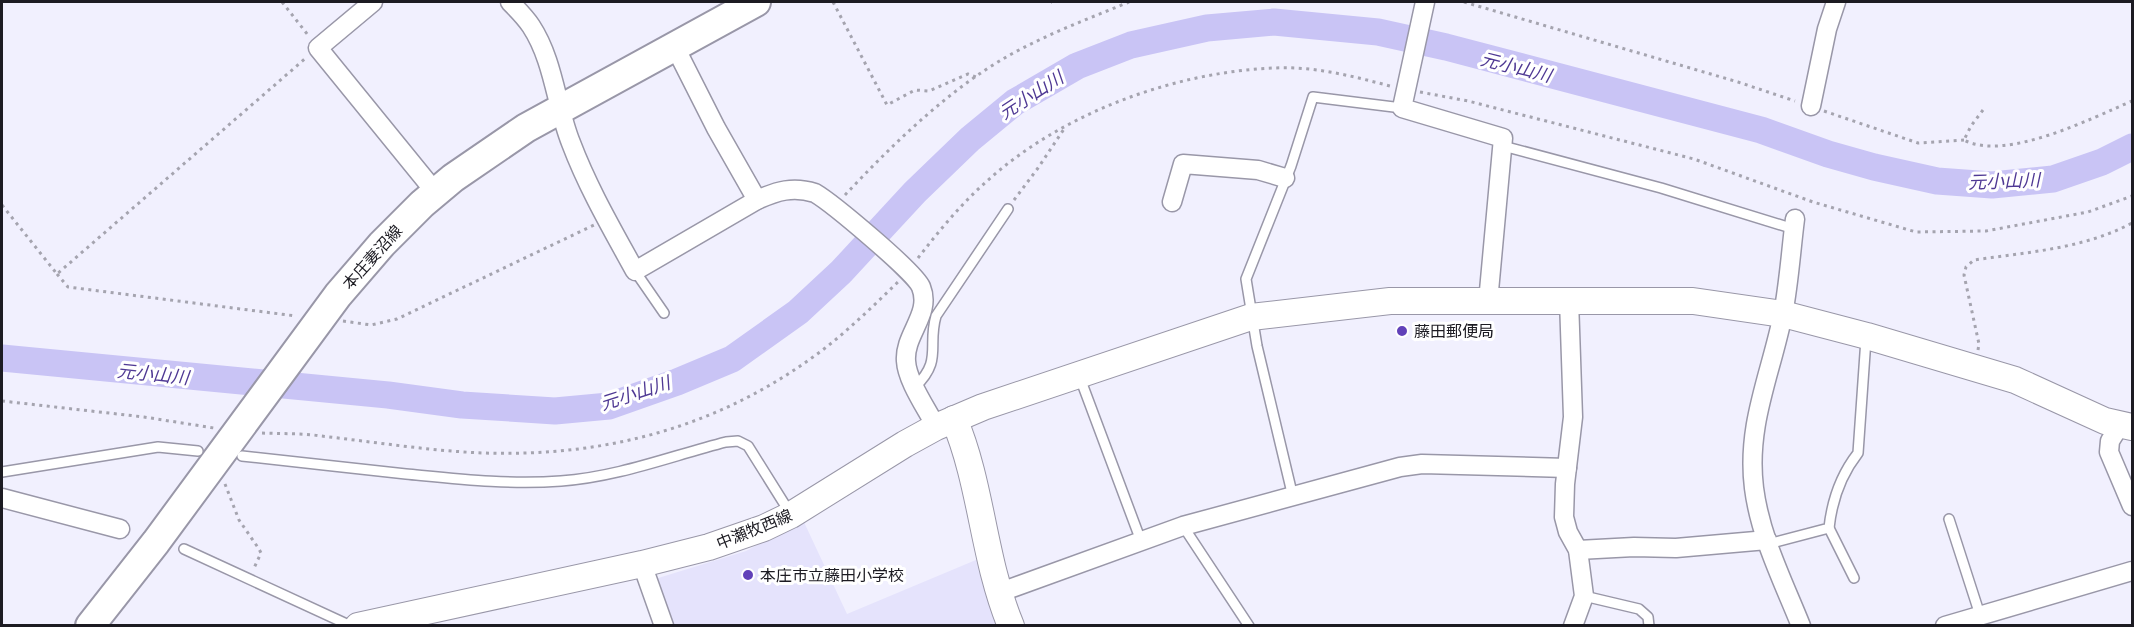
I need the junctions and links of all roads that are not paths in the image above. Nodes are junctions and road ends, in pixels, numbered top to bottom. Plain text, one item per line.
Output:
1 (373, 2) edge
2 (510, 2) edge
3 (756, 2) edge
4 (1425, 2) edge
5 (1836, 2) edge
6 (674, 45) junction
7 (1811, 106) road end
8 (1402, 108) junction
9 (559, 109) junction
10 (1503, 146) junction
11 (1285, 178) junction
12 (436, 193) junction
13 (757, 200) junction
14 (1172, 202) dead end
15 (1008, 209) road end
16 (1794, 224) joint
17 (635, 271) junction
18 (1569, 300) junction
19 (1488, 302) junction
20 (664, 313) dead end
21 (1783, 315) junction
22 (1251, 317) junction
23 (1867, 336) junction
24 (1079, 375) junction
25 (915, 387) junction
26 (945, 423) junction
27 (2126, 426) edge
28 (198, 451) dead end
29 (242, 456) dead end
30 (1567, 468) junction
31 (2, 472) edge
32 (1293, 497) junction
33 (2, 498) edge
34 (2133, 506) edge
35 (791, 515) junction
36 (1949, 519) dead end
37 (1183, 526) junction
38 (1829, 528) junction
39 (120, 529) dead end
40 (1141, 541) junction
41 (1767, 542) junction
42 (184, 549) dead end
43 (1578, 550) junction
44 (642, 564) junction
45 (2133, 571) edge
46 (1854, 578) dead end
47 (998, 593) junction
48 (1584, 596) junction
49 (1980, 615) junction
50 (386, 623) edge
51 (90, 626) edge
52 (351, 626) edge
53 (358, 626) edge
54 (664, 626) edge
55 (1011, 626) edge
56 (1249, 626) edge
57 (1573, 626) edge
58 (1649, 626) edge
59 (1801, 626) edge
60 (1945, 626) edge

1 - 12 street
2 - 9 street
3 - 6 main road, 本庄妻沼線
4 - 8 street
5 - 7 street
6 - 9 main road, 本庄妻沼線
6 - 13 street
8 - 10 street
8 - 11 lane
9 - 12 main road, 本庄妻沼線
9 - 17 street
10 - 16 lane
10 - 19 street
11 - 14 street
11 - 22 lane
12 - 51 main road, 本庄妻沼線
13 - 17 street
13 - 25 street
15 - 25 lane
16 - 21 street
17 - 20 lane
18 - 19 street, 中瀬牧西線
18 - 21 street, 中瀬牧西線
18 - 30 street
19 - 22 street, 中瀬牧西線
21 - 23 street, 中瀬牧西線
21 - 41 street
22 - 24 street, 中瀬牧西線
22 - 32 lane
23 - 27 street, 中瀬牧西線
23 - 38 lane
24 - 26 street, 中瀬牧西線
24 - 40 lane
25 - 26 street
26 - 35 street, 中瀬牧西線
26 - 47 street
27 - 34 street
28 - 31 lane
29 - 35 lane
30 - 32 street
30 - 43 street
32 - 37 street
33 - 39 street
35 - 44 street, 中瀬牧西線
36 - 49 lane
37 - 40 street
37 - 56 lane
38 - 41 lane
38 - 46 lane
40 - 47 street
41 - 43 street
41 - 59 street
42 - 52 lane
43 - 48 street
44 - 50 street, 中瀬牧西線
44 - 54 street
45 - 49 street
47 - 55 street
48 - 57 street
48 - 58 lane
49 - 60 street
50 - 53 street, 中瀬牧西線

